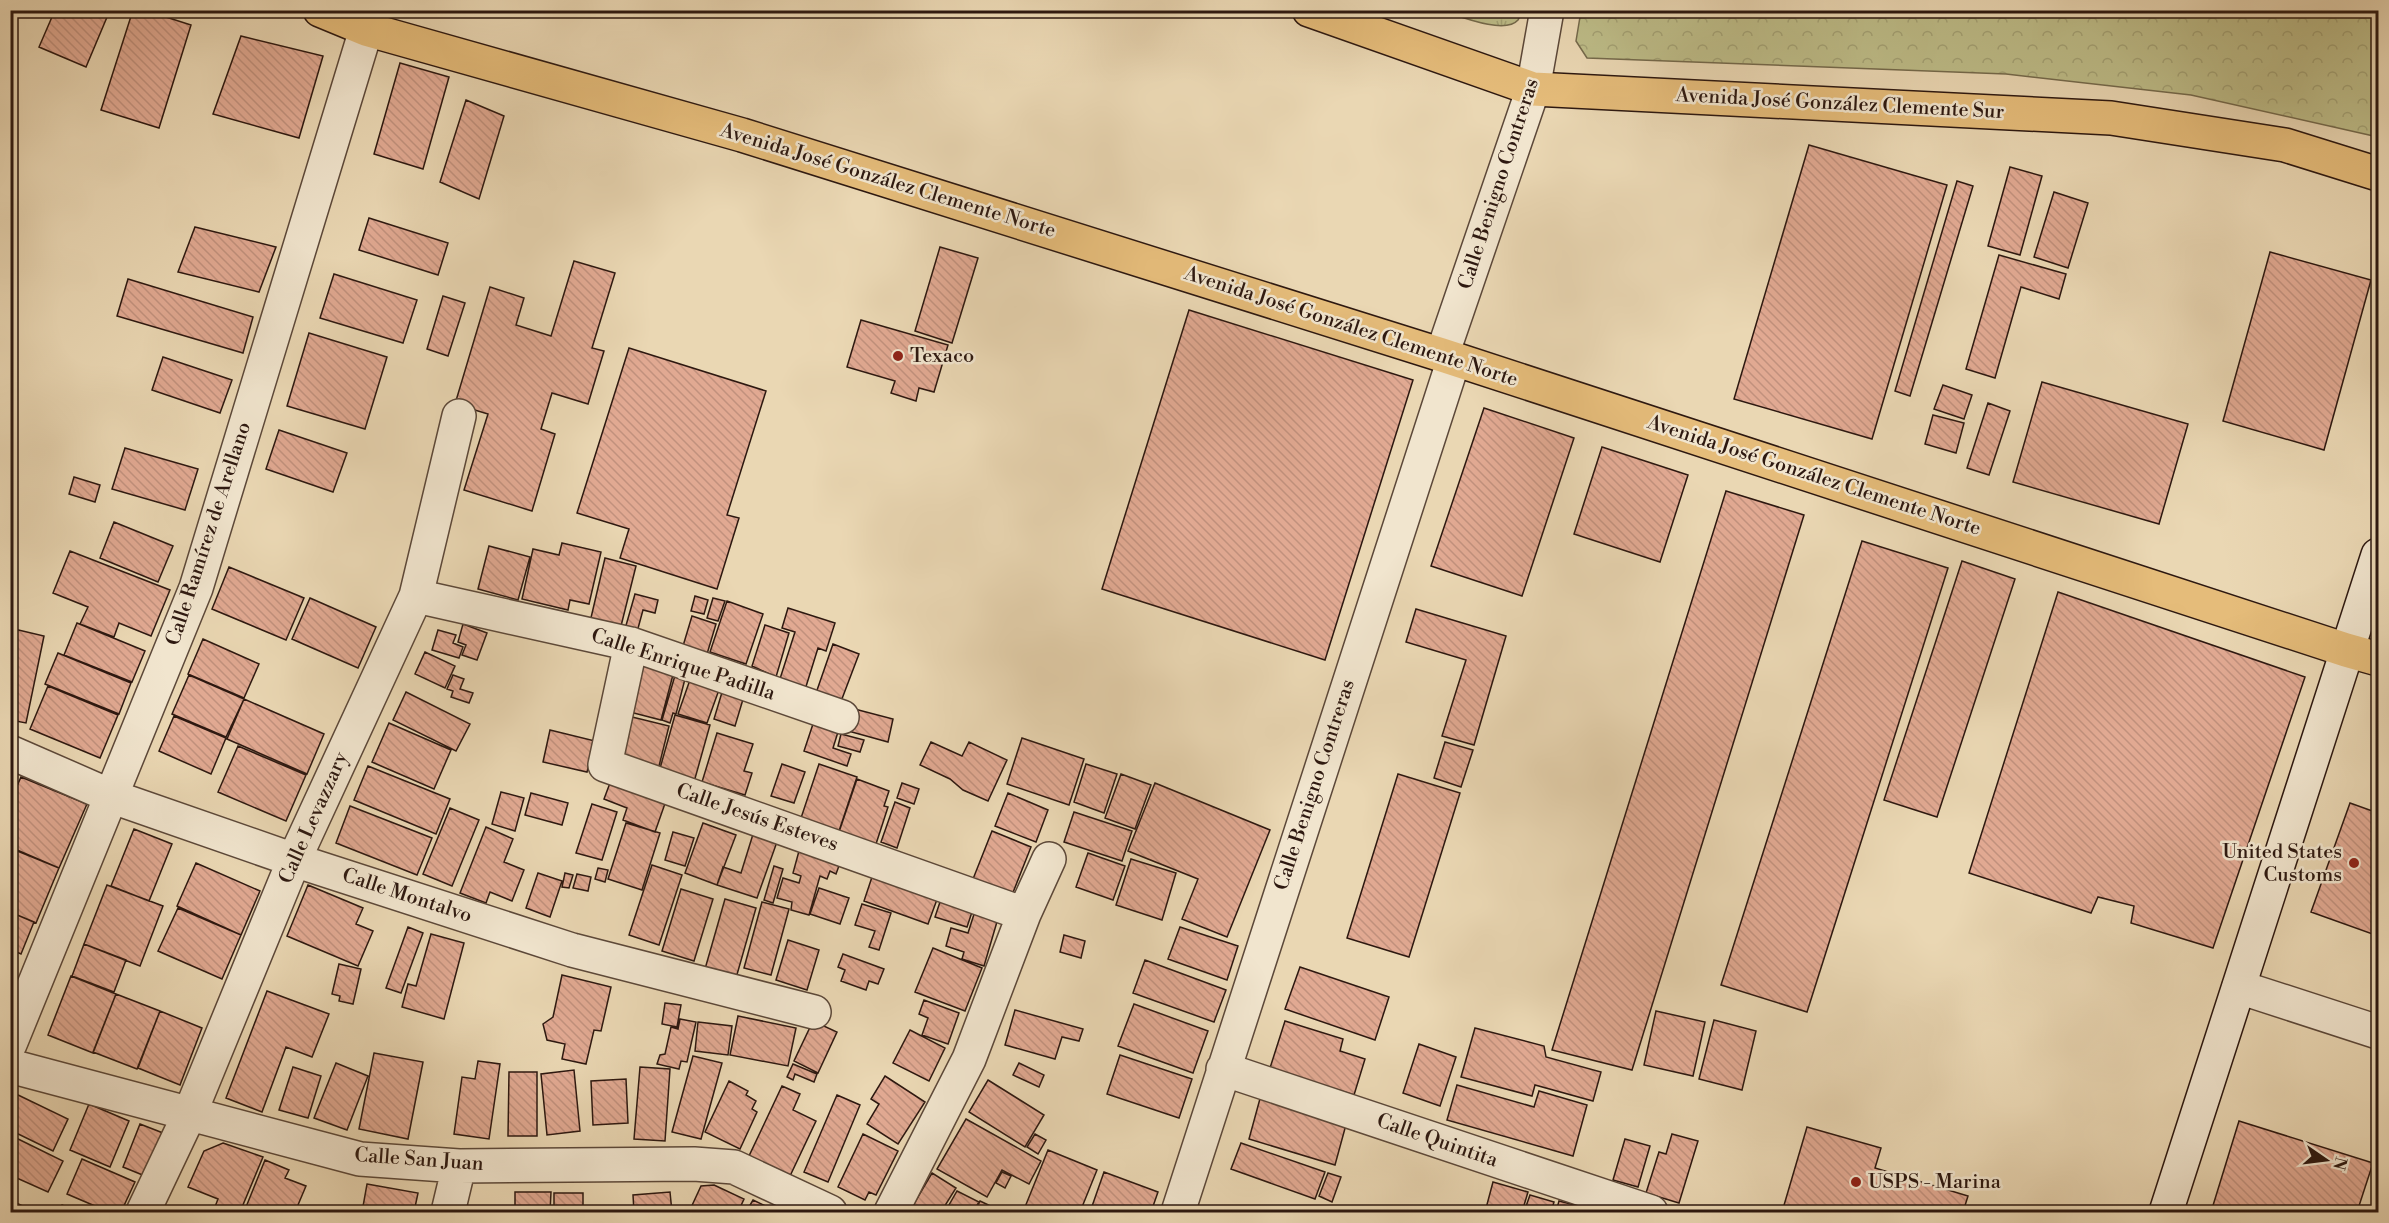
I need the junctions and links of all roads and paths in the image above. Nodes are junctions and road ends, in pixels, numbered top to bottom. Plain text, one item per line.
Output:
1 (320, 10) edge
2 (1309, 10) edge
3 (1547, 10) edge
4 (369, 20) edge
5 (1533, 89) junction
6 (2379, 174) edge
7 (1448, 357) junction
8 (459, 417) dead end
9 (2379, 555) edge
10 (416, 596) junction
11 (631, 644) junction
12 (2346, 650) junction
13 (2379, 658) edge
14 (842, 717) dead end
15 (10, 752) edge
16 (112, 797) junction
17 (1049, 859) dead end
18 (294, 860) junction
19 (1024, 914) junction
20 (2239, 987) junction
21 (814, 1012) dead end
22 (2379, 1032) edge
23 (10, 1044) edge
24 (10, 1066) edge
25 (1223, 1069) junction
26 (190, 1113) junction
27 (459, 1166) junction
28 (143, 1212) edge
29 (448, 1212) edge
30 (830, 1212) edge
31 (891, 1212) edge
32 (1178, 1212) edge
33 (1651, 1212) edge
34 (2166, 1212) edge

1 - 4 main road, Avenida José González Clemente Norte
2 - 5 main road, Avenida José González Clemente Sur
3 - 5 street, Calle Benigno Contreras
4 - 7 main road, Avenida José González Clemente Norte
4 - 16 street, Calle Ramírez de Arellano
5 - 6 main road, Avenida José González Clemente Sur
5 - 7 street, Calle Benigno Contreras
7 - 12 main road, Avenida José González Clemente Norte
7 - 25 street, Calle Benigno Contreras
8 - 10 street, Calle Levazzary
9 - 12 street
10 - 11 street, Calle Enrique Padilla
10 - 18 street, Calle Levazzary
11 - 14 street, Calle Enrique Padilla
11 - 19 street, Calle Jesús Esteves
12 - 13 main road, Avenida José González Clemente Norte
12 - 20 street
15 - 16 street, Calle Montalvo
16 - 18 street, Calle Montalvo
16 - 23 street, Calle Ramírez de Arellano
17 - 19 street
18 - 21 street, Calle Montalvo
18 - 26 street, Calle Levazzary
19 - 31 street
20 - 22 street
20 - 34 street
24 - 26 street, Calle San Juan
25 - 32 street, Calle Benigno Contreras
25 - 33 street, Calle Quintita
26 - 27 street, Calle San Juan
26 - 28 street, Calle Levazzary
27 - 29 street
27 - 30 street, Calle San Juan

